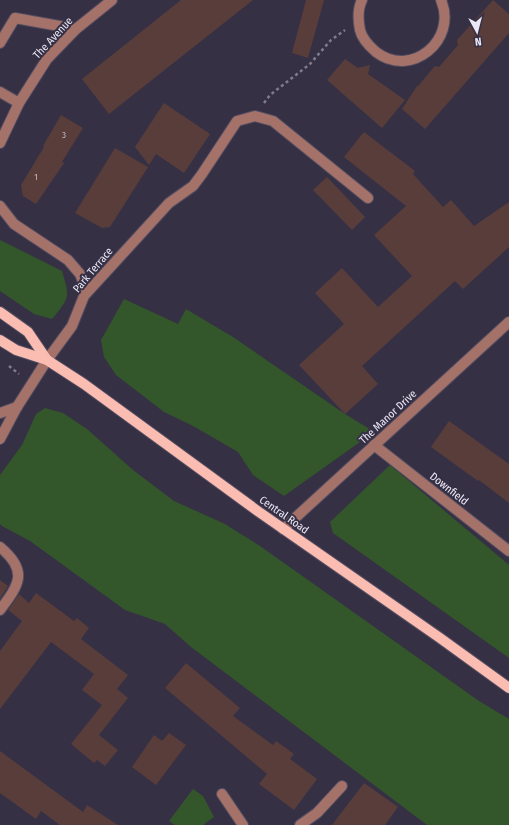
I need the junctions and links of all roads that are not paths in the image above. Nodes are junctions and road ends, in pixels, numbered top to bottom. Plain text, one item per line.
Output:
1 (112, 0) edge
2 (362, 0) edge
3 (442, 0) edge
4 (76, 29) junction
5 (0, 43) edge
6 (0, 92) edge
7 (19, 103) junction
8 (0, 143) edge
9 (368, 198) dead end
10 (0, 206) edge
11 (84, 296) junction
12 (0, 312) edge
13 (509, 322) edge
14 (0, 340) edge
15 (46, 360) junction
16 (17, 407) junction
17 (0, 413) edge
18 (0, 439) edge
19 (374, 445) junction
20 (283, 529) junction
21 (0, 547) edge
22 (509, 551) edge
23 (0, 610) edge
24 (509, 688) edge
25 (342, 786) dead end
26 (222, 794) dead end
27 (243, 825) edge
28 (300, 825) edge

1 - 4 street, The Avenue
2 - 3 street
4 - 5 street
4 - 7 street, The Avenue
6 - 7 street
7 - 8 street, The Avenue
9 - 11 street, Park Terrace
10 - 11 street
11 - 15 street, Park Terrace
12 - 15 main road, Central Road
13 - 19 street, The Manor Drive
14 - 15 main road, Central Road
15 - 16 street, Park Terrace
15 - 20 main road, Central Road
16 - 17 street
16 - 18 street, Park Terrace
19 - 20 street, The Manor Drive
19 - 22 street, Downfield
20 - 24 main road, Central Road
21 - 23 street
25 - 28 street
26 - 27 street

